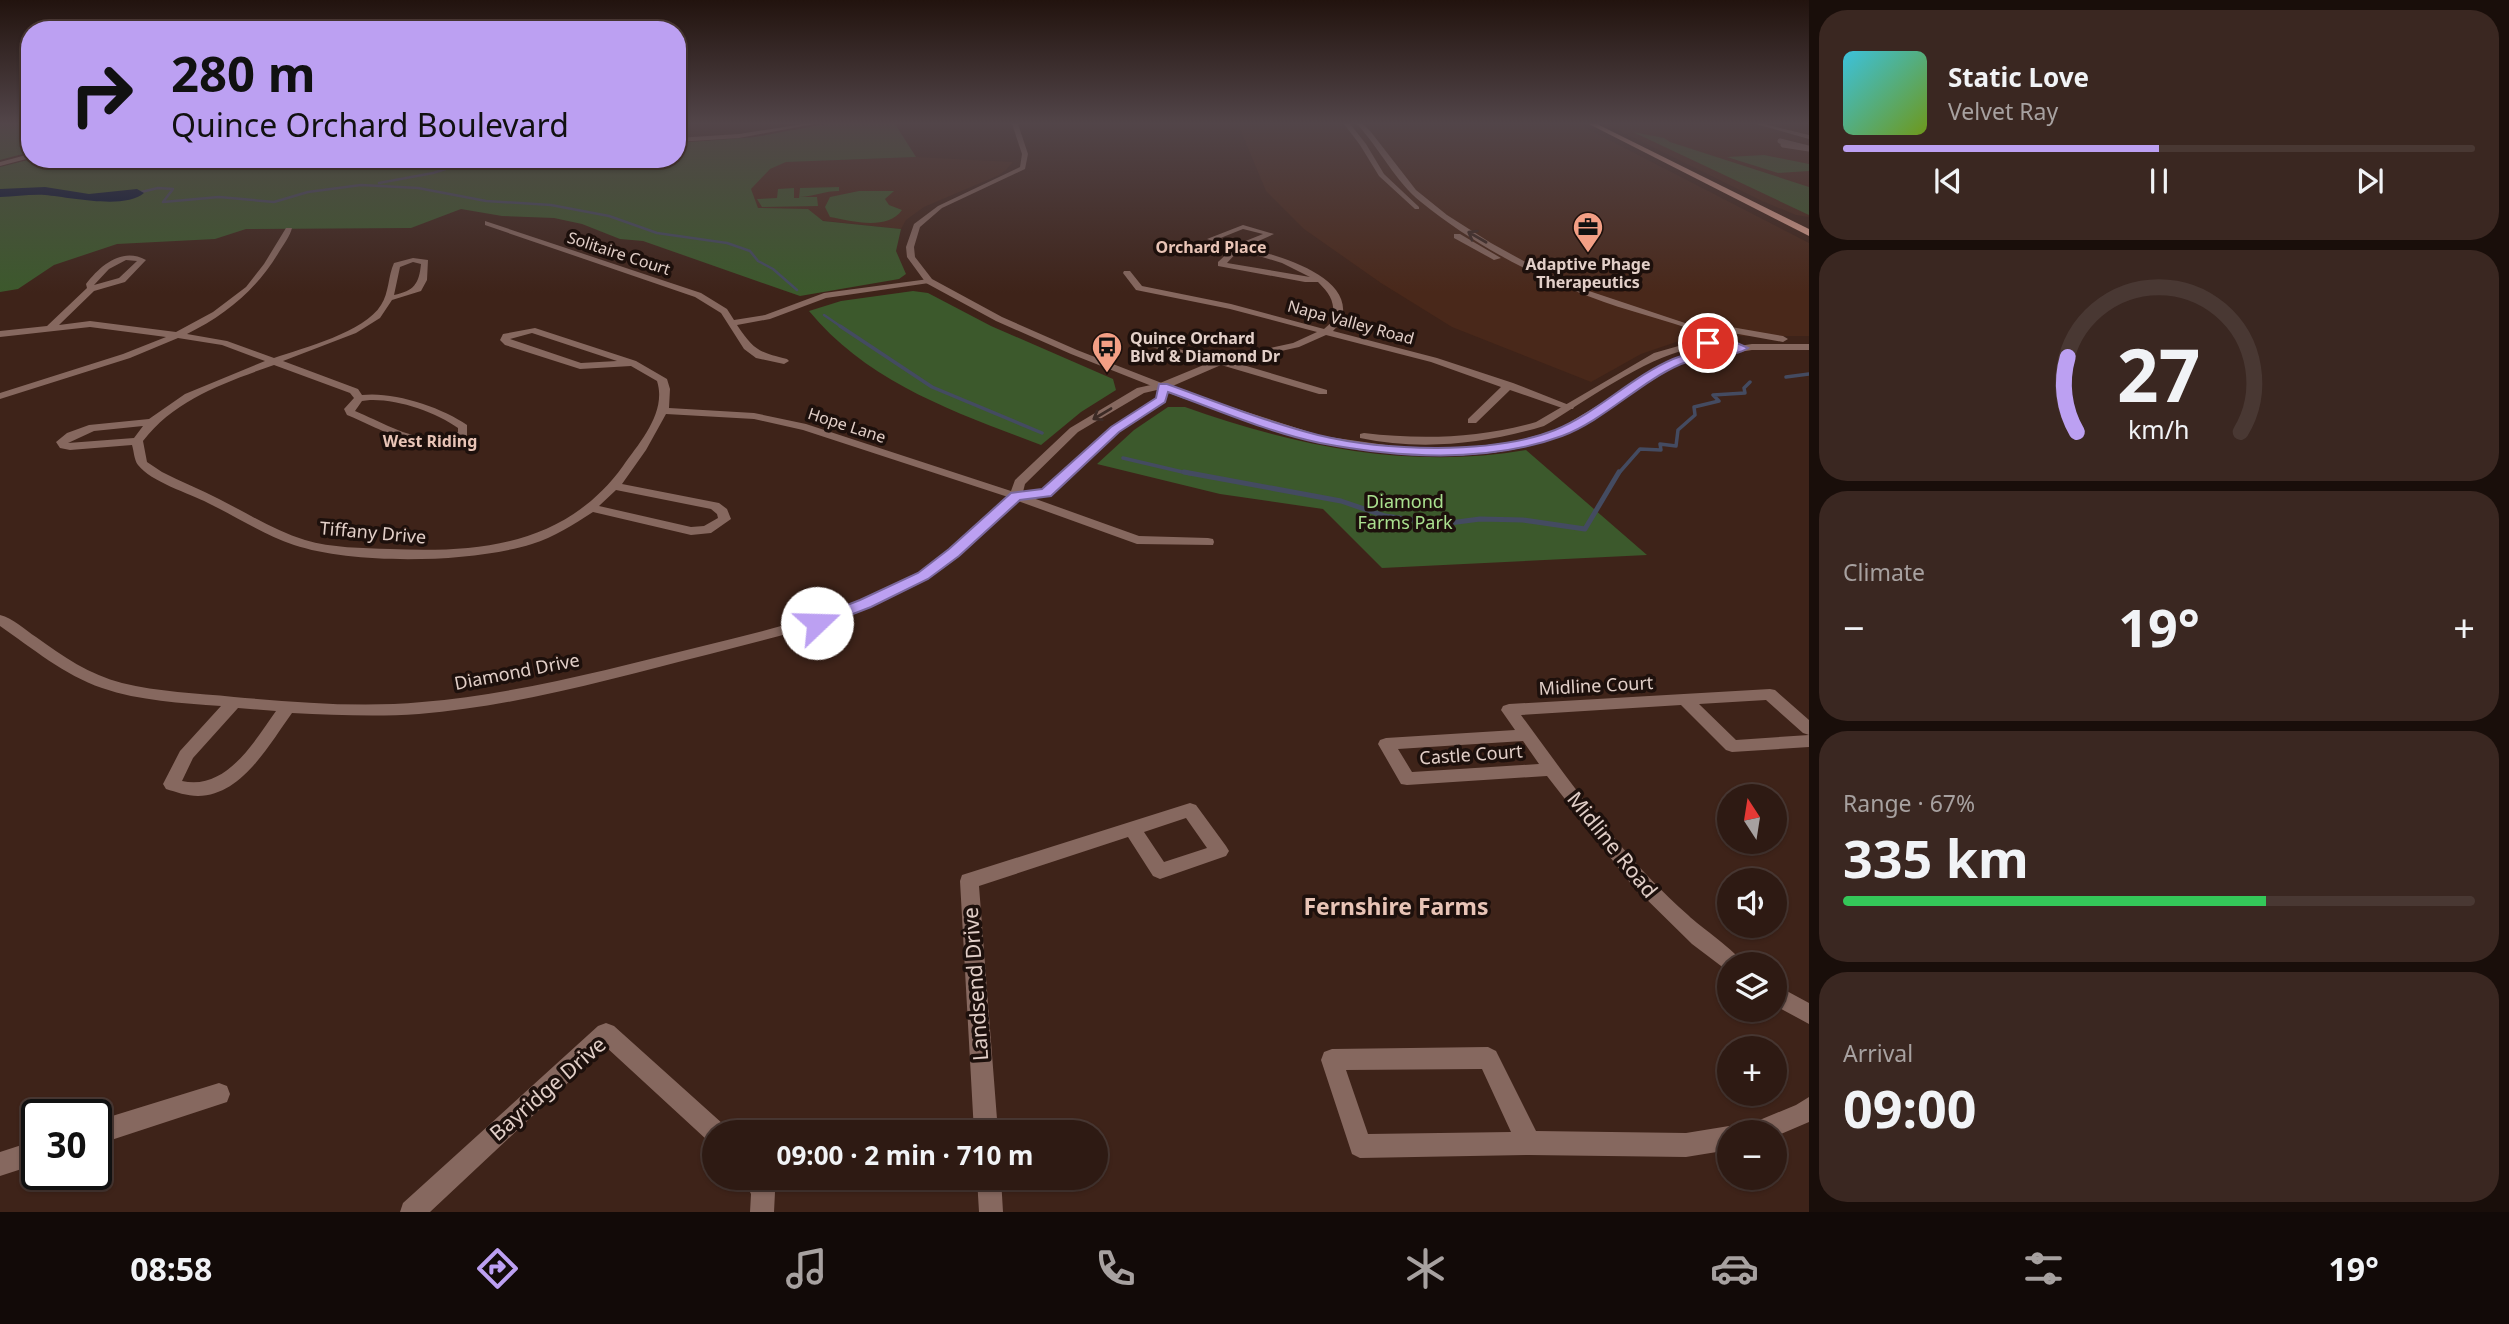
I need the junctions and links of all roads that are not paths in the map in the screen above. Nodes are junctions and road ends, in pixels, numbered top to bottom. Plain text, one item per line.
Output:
1 (996, 181) edge
2 (1387, 181) edge
3 (1402, 181) edge
4 (1704, 181) edge
5 (488, 223) dead end
6 (1796, 227) junction
7 (1809, 227) edge
8 (289, 230) dead end
9 (1809, 233) edge
10 (1238, 247) junction
11 (1127, 274) dead end
12 (1320, 279) junction
13 (929, 281) junction
14 (91, 289) junction
15 (390, 298) junction
16 (1681, 320) junction
17 (732, 323) junction
18 (52, 327) junction
19 (1327, 331) junction
20 (0, 334) edge
21 (175, 335) junction
22 (1783, 339) junction
23 (1809, 339) edge
24 (1133, 340) dead end
25 (1709, 343) junction
26 (1725, 346) junction
27 (1809, 347) edge
28 (784, 361) dead end
29 (277, 362) junction
30 (1219, 362) junction
31 (633, 363) junction
32 (1509, 385) junction
33 (1163, 386) junction
34 (1323, 392) dead end
35 (0, 396) edge
36 (359, 398) junction
37 (1569, 407) junction
38 (663, 411) junction
39 (1472, 421) dead end
40 (151, 422) junction
41 (1275, 426) junction
42 (138, 441) junction
43 (615, 486) junction
44 (1016, 496) junction
45 (592, 508) junction
46 (1208, 542) dead end
47 (0, 619) edge
48 (1686, 700) junction
49 (234, 702) junction
50 (289, 705) junction
51 (1509, 710) joint
52 (1809, 729) edge
53 (1528, 735) junction
54 (1809, 741) edge
55 (1552, 769) junction
56 (1132, 828) dead end
57 (1717, 953) edge
58 (1787, 1001) edge
59 (1809, 1014) edge
60 (219, 1094) dead end
61 (1809, 1108) edge
62 (702, 1120) edge
63 (985, 1120) edge
64 (1787, 1120) edge
65 (112, 1128) edge
66 (1717, 1140) edge
67 (1529, 1143) junction
68 (21, 1157) edge
69 (0, 1164) edge
70 (762, 1190) edge
71 (990, 1190) edge
72 (412, 1212) edge
73 (762, 1212) edge
74 (991, 1212) edge

1 - 13 street
2 - 25 street
16 -> 3 street
4 - 6 main road
5 - 17 street, Solitaire Court
6 - 7 street
6 - 9 main road
8 - 21 street
10 - 10 street
10 - 12 street
10 - 12 street
11 - 19 street, Napa Valley Road
12 - 19 street
13 - 17 street
13 - 33 street
14 - 14 street
14 - 18 street
15 - 15 street
15 - 29 street
16 - 22 street
16 - 26 street
17 - 28 street, Solitaire Court
18 - 20 street
18 - 21 street
19 - 30 street, Diamond Drive
19 - 32 street, Napa Valley Road
21 - 29 street
21 - 35 street
22 - 23 street
22 - 26 street
24 - 30 street
25 - 26 street
25 - 37 street
26 - 27 street
26 - 41 street
29 - 36 street
29 - 40 street
30 - 33 street, Diamond Drive
30 - 34 street
31 - 31 street
31 - 38 street
32 - 37 street, Napa Valley Road
32 - 39 street
33 - 41 street
33 -> 44 street, Diamond Drive
33 - 44 street
36 - 36 street
37 - 41 street
38 - 43 street, Tiffany Drive
38 - 44 street, Hope Lane
40 - 42 street
40 - 42 street
42 - 45 street, Tiffany Drive
43 - 45 street, Tiffany Drive
43 - 45 street
44 - 46 street, Hope Lane
44 - 50 street, Diamond Drive
47 - 49 street, Diamond Drive
48 - 51 street, Midline Court
48 - 52 street, Midline Court
48 - 54 street
49 - 50 street, Diamond Drive
49 - 50 street
51 - 53 street, Midline Road
53 - 55 street, Midline Road
53 - 55 street, Castle Court
55 - 57 street, Midline Road
56 - 63 street, Landsend Drive
58 - 59 street
60 - 65 street
61 - 64 street
62 - 72 street, Bayridge Drive
66 - 67 street
67 - 67 street
68 - 69 street
70 - 73 street
71 - 74 street

